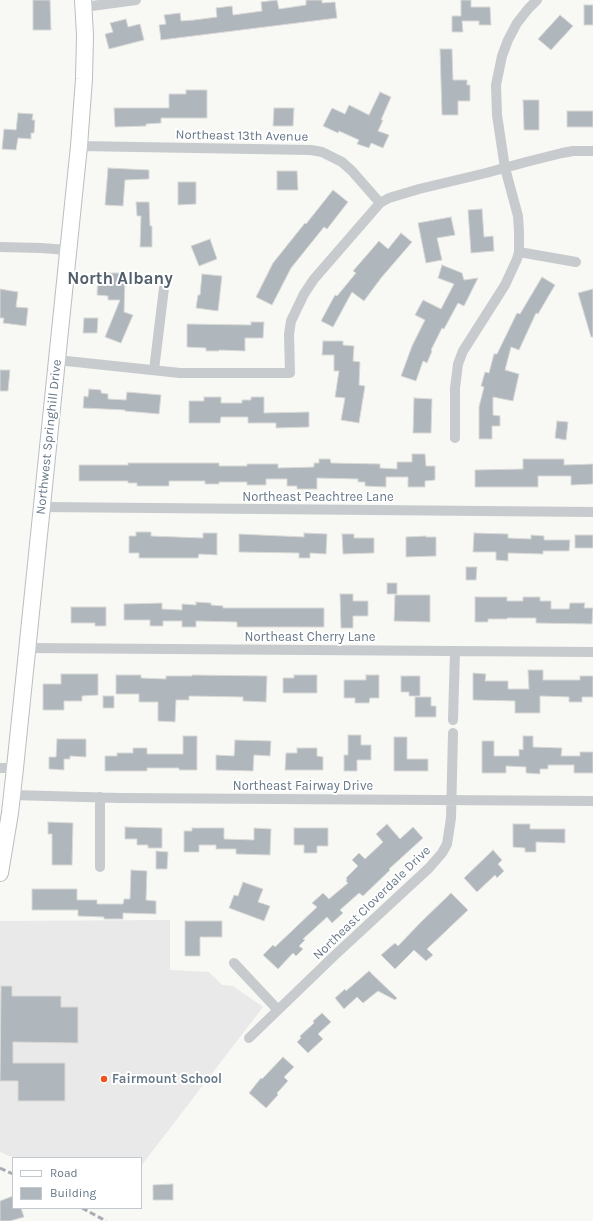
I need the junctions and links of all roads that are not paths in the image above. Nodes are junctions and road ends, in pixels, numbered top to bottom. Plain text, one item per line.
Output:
1 (136, 0) edge
2 (537, 0) edge
3 (84, 4) edge
4 (79, 146) junction
5 (593, 151) edge
6 (504, 168) junction
7 (380, 202) junction
8 (0, 247) edge
9 (68, 250) junction
10 (519, 252) junction
11 (576, 262) dead end
12 (164, 288) dead end
13 (57, 360) junction
14 (154, 370) junction
15 (455, 438) dead end
16 (42, 507) junction
17 (593, 512) edge
18 (28, 648) junction
19 (454, 651) junction
20 (593, 652) edge
21 (453, 720) dead end
22 (453, 733) dead end
23 (8, 768) edge
24 (12, 795) junction
25 (100, 797) junction
26 (452, 801) junction
27 (593, 801) edge
28 (100, 867) dead end
29 (0, 873) edge
30 (234, 963) dead end
31 (278, 1010) junction
32 (249, 1038) dead end

1 - 3 street
2 - 6 street
3 - 4 main road, Northwest Springhill Drive
4 - 7 street, Northeast 13th Avenue
4 - 9 main road, Northwest Springhill Drive
5 - 6 street
6 - 7 street
6 - 10 street
7 - 14 street
8 - 9 street
9 - 13 main road, Northwest Springhill Drive
10 - 11 street
10 - 15 street
12 - 14 street
13 - 14 street
13 - 16 main road, Northwest Springhill Drive
16 - 17 street, Northeast Peachtree Lane
16 - 18 main road, Northwest Springhill Drive
18 - 19 street, Northeast Cherry Lane
18 - 23 main road, Northwest Springhill Drive
19 - 20 street, Northeast Cherry Lane
19 - 21 street
22 - 26 street, Northeast Cloverdale Drive
23 - 24 main road, Northwest Springhill Drive
24 - 25 street, Northeast Fairway Drive
24 - 29 main road, Northwest Springhill Drive
25 - 26 street, Northeast Fairway Drive
25 - 28 street
26 - 27 street, Northeast Fairway Drive
26 - 31 street, Northeast Cloverdale Drive
30 - 31 street
31 - 32 street, Northeast Cloverdale Drive

